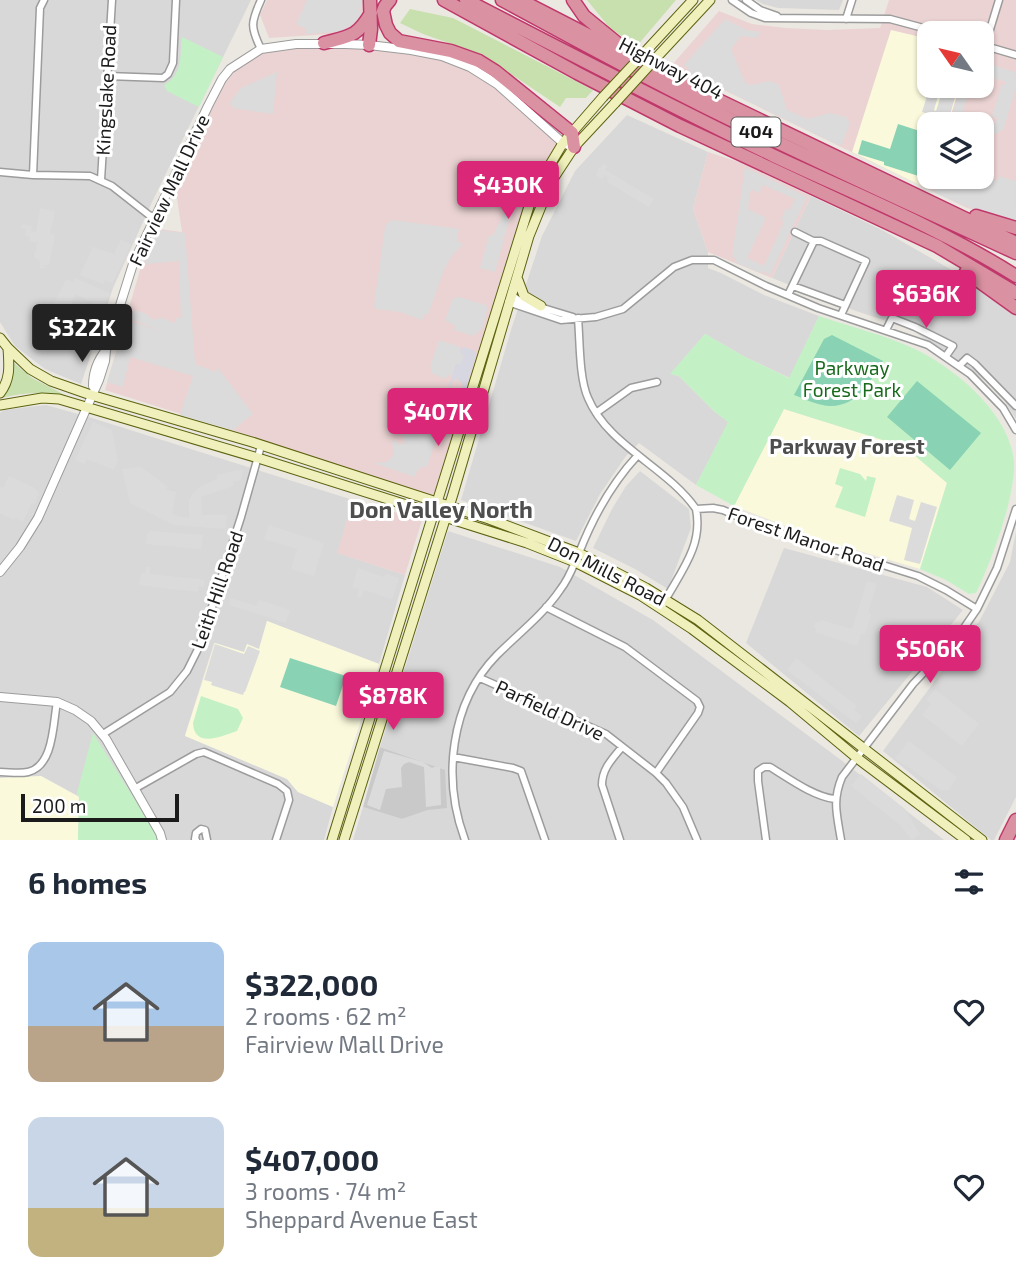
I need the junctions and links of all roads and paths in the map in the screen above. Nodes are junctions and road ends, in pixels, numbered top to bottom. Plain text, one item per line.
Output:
1 (44, 0) edge
2 (111, 0) edge
3 (176, 0) edge
4 (261, 0) edge
5 (433, 0) edge
6 (444, 0) edge
7 (466, 0) edge
8 (502, 0) edge
9 (520, 0) edge
10 (573, 0) edge
11 (693, 0) edge
12 (710, 0) edge
13 (732, 0) edge
14 (746, 0) edge
15 (852, 0) edge
16 (999, 0) edge
17 (378, 6) edge
18 (782, 18) junction
19 (846, 19) junction
20 (992, 21) edge
21 (917, 26) edge
22 (324, 43) junction
23 (373, 46) junction
24 (994, 48) edge
25 (261, 49) junction
26 (1016, 55) edge
27 (664, 74) junction
28 (107, 76) junction
29 (680, 126) junction
30 (570, 141) junction
31 (0, 172) edge
32 (33, 175) junction
33 (101, 180) junction
34 (888, 181) junction
35 (822, 192) junction
36 (155, 217) junction
37 (1016, 228) edge
38 (795, 232) dead end
39 (814, 241) junction
40 (959, 243) junction
41 (1016, 243) edge
42 (1016, 253) edge
43 (1016, 266) edge
44 (1016, 276) edge
45 (517, 278) junction
46 (793, 286) junction
47 (501, 295) junction
48 (789, 295) junction
49 (1016, 295) edge
50 (511, 299) junction
51 (845, 305) junction
52 (541, 306) junction
53 (1016, 308) edge
54 (841, 314) junction
55 (578, 318) junction
56 (886, 330) junction
57 (0, 338) edge
58 (8, 348) junction
59 (946, 356) junction
60 (959, 366) junction
61 (657, 382) dead end
62 (92, 392) junction
63 (0, 393) edge
64 (0, 405) edge
65 (87, 407) junction
66 (1016, 407) edge
67 (596, 413) junction
68 (1008, 415) junction
69 (1016, 430) edge
70 (261, 446) junction
71 (638, 455) junction
72 (258, 458) junction
73 (436, 502) junction
74 (449, 506) junction
75 (696, 509) junction
76 (1016, 509) edge
77 (433, 513) junction
78 (445, 517) junction
79 (577, 557) junction
80 (0, 572) edge
81 (663, 603) junction
82 (546, 607) junction
83 (977, 609) junction
84 (480, 678) junction
85 (0, 697) edge
86 (57, 702) junction
87 (103, 734) junction
88 (622, 747) junction
89 (865, 748) junction
90 (453, 757) junction
91 (857, 758) junction
92 (0, 772) edge
93 (656, 773) junction
94 (136, 788) junction
95 (835, 799) junction
96 (1016, 820) edge
97 (161, 836) edge
98 (168, 840) edge
99 (196, 840) edge
100 (207, 840) edge
101 (276, 840) edge
102 (332, 840) edge
103 (344, 840) edge
104 (465, 840) edge
105 (545, 840) edge
106 (620, 840) edge
107 (697, 840) edge
108 (766, 840) edge
109 (841, 840) edge
110 (966, 840) edge
111 (982, 840) edge
112 (1006, 840) edge

1 - 32 street
2 - 28 street, Kingslake Road
3 - 28 street
4 - 25 street
5 - 29 highway
6 - 29 highway
7 - 40 highway, Highway 404 / 404
8 - 42 highway, Highway 404 / 404
9 - 27 highway, Highway 404 / 404
10 - 27 highway
11 - 30 main road, bridge
12 - 30 main road, bridge
13 - 18 street
14 - 18 street
15 - 19 street
16 - 20 street
17 - 22 highway
17 - 23 highway
17 - 30 highway
18 - 19 street
19 - 21 street
22 - 23 street, Fairview Mall Drive
22 - 25 street, Fairview Mall Drive
23 - 30 street, Fairview Mall Drive
24 - 26 street
25 - 36 street, Fairview Mall Drive
27 - 34 highway, Highway 404 / 404
28 - 33 street, Kingslake Road
29 - 35 highway
30 - 45 main road
30 - 47 main road
31 - 32 street
32 - 33 street
33 - 36 street
34 - 37 highway
34 - 41 highway, Highway 404 / 404
35 - 49 highway
35 - 53 highway
36 - 62 street, Fairview Mall Drive
38 - 39 street
39 - 46 street
39 - 51 street
40 - 43 highway
40 - 44 highway
45 - 50 main road
45 - 52 main road
46 - 48 street
46 - 51 street
47 - 50 street
47 - 73 main road
48 - 54 street
48 - 55 street
50 - 52 street
50 - 55 street
50 - 74 main road
51 - 54 street
52 - 55 street
54 - 56 street
55 - 67 street
56 - 59 street
56 - 59 street
57 - 58 main road, Don Mills Road
58 - 62 main road, Don Mills Road
58 - 63 main road
59 - 60 street
60 - 66 street
60 - 68 street
61 - 67 street
62 - 65 street, Fairview Mall Drive
62 - 70 main road, Don Mills Road
64 - 65 main road, Don Mills Road
65 - 72 main road, Don Mills Road
65 - 80 street, Fairview Mall Drive
66 - 68 street
67 - 71 street
68 - 69 street
70 - 72 street, Leith Hill Road
70 - 73 main road, Don Mills Road
71 - 75 street
71 - 79 street
72 - 77 main road, Don Mills Road
72 - 87 street, Leith Hill Road
73 - 74 main road, Don Mills Road
73 - 77 main road
74 - 78 main road
74 - 79 main road, Don Mills Road
75 - 81 street
75 - 83 street, Forest Manor Road
76 - 83 street
77 - 78 main road, Don Mills Road
77 - 102 main road
78 - 79 main road, Don Mills Road
78 - 103 main road
79 - 81 main road, Don Mills Road
79 - 82 street
81 - 89 main road, Don Mills Road
81 - 91 main road, Don Mills Road
82 - 84 street
82 - 93 street
83 - 89 street
84 - 88 street, Parfield Drive
84 - 90 street
85 - 86 street
86 - 87 street
86 - 92 street
87 - 94 street
88 - 93 street, Parfield Drive
88 - 106 street
89 - 91 street
89 - 111 main road, Don Mills Road
90 - 104 street
90 - 105 street
91 - 95 street
91 - 110 main road, Don Mills Road
93 - 107 street, Parfield Drive
94 - 97 street
94 - 101 street
95 - 108 street
95 - 109 street
96 - 112 highway
97 - 98 street
99 - 100 street

